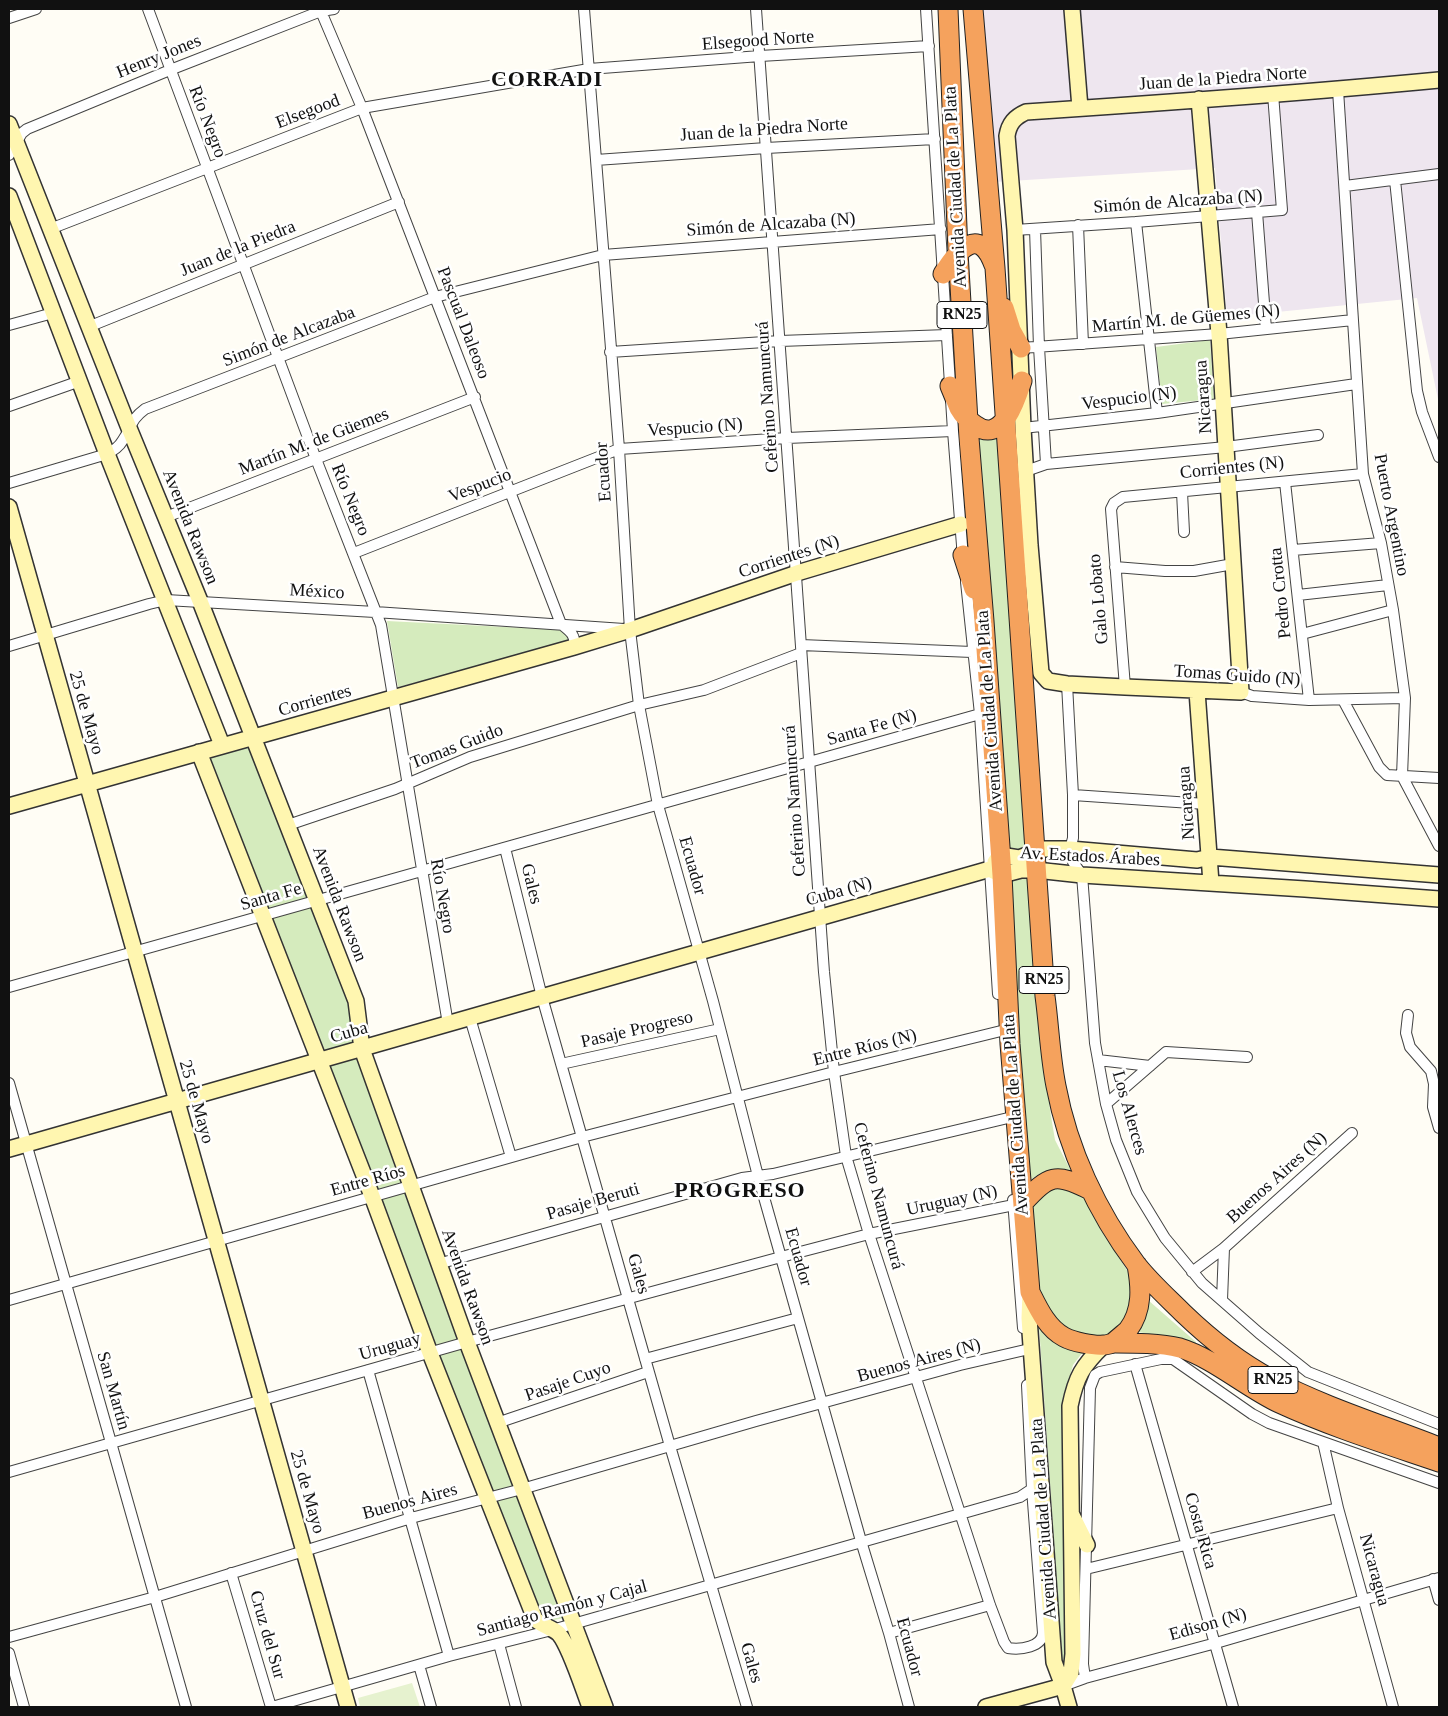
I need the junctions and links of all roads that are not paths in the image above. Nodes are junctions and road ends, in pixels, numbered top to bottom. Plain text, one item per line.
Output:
1 (36, 9) edge
2 (148, 9) edge
3 (334, 9) edge
4 (584, 9) edge
5 (756, 9) edge
6 (926, 9) edge
7 (948, 9) edge
8 (973, 9) edge
9 (1072, 9) edge
10 (321, 10) edge
11 (9, 18) edge
12 (929, 46) junction
13 (760, 56) junction
14 (589, 69) junction
15 (170, 70) junction
16 (1439, 80) edge
17 (1338, 90) junction
18 (1273, 94) junction
19 (1199, 99) junction
20 (362, 108) junction
21 (1080, 108) junction
22 (9, 124) edge
23 (935, 139) junction
24 (766, 148) junction
25 (12, 149) edge
26 (596, 160) junction
27 (207, 168) junction
28 (1439, 174) edge
29 (1395, 180) junction
30 (1344, 186) junction
31 (9, 196) edge
32 (399, 202) junction
33 (1256, 212) junction
34 (1209, 216) junction
35 (1136, 222) junction
36 (1078, 225) junction
37 (50, 229) junction
38 (941, 229) junction
39 (1035, 229) junction
40 (1015, 230) junction
41 (773, 241) junction
42 (958, 252) junction
43 (603, 254) junction
44 (243, 265) junction
45 (995, 268) junction
46 (943, 274) junction
47 (435, 297) junction
48 (53, 313) junction
49 (1353, 320) junction
50 (9, 325) edge
51 (88, 327) junction
52 (1266, 329) junction
53 (1219, 334) junction
54 (947, 335) junction
55 (1148, 340) junction
56 (780, 341) junction
57 (1083, 344) junction
58 (1030, 347) junction
59 (610, 352) junction
60 (279, 358) junction
61 (80, 381) junction
62 (1022, 381) junction
63 (1356, 384) junction
64 (950, 386) junction
65 (475, 397) junction
66 (1223, 404) junction
67 (9, 406) edge
68 (1157, 413) junction
69 (969, 421) junction
70 (1004, 421) junction
71 (1044, 425) junction
72 (129, 428) junction
73 (1023, 428) junction
74 (953, 431) junction
75 (1318, 435) dead end
76 (787, 438) junction
77 (1226, 447) junction
78 (619, 449) junction
79 (108, 454) junction
80 (1439, 457) edge
81 (316, 459) junction
82 (1046, 464) junction
83 (1026, 471) junction
84 (1363, 474) junction
85 (1285, 482) junction
86 (9, 483) edge
87 (1228, 487) junction
88 (510, 492) junction
89 (1182, 492) junction
90 (9, 507) edge
91 (1111, 509) joint
92 (166, 517) junction
93 (961, 524) junction
94 (1184, 532) dead end
95 (1381, 543) junction
96 (1293, 550) junction
97 (354, 553) junction
98 (963, 555) junction
99 (1233, 564) junction
100 (1115, 567) junction
101 (797, 573) junction
102 (1388, 585) junction
103 (1298, 595) junction
104 (166, 600) junction
105 (200, 601) junction
106 (1393, 610) junction
107 (375, 612) junction
108 (984, 621) junction
109 (561, 624) junction
110 (630, 630) junction
111 (1302, 634) junction
112 (45, 636) junction
113 (9, 646) edge
114 (574, 647) junction
115 (801, 649) junction
116 (972, 652) junction
117 (1067, 684) junction
118 (1125, 687) junction
119 (1197, 691) junction
120 (1241, 692) junction
121 (1405, 698) junction
122 (392, 699) junction
123 (1309, 700) junction
124 (1343, 700) junction
125 (639, 704) junction
126 (980, 714) junction
127 (253, 737) junction
128 (222, 745) junction
129 (199, 752) junction
130 (809, 762) junction
131 (1402, 776) junction
132 (1439, 778) edge
133 (86, 784) junction
134 (407, 784) junction
135 (1073, 795) junction
136 (1206, 804) junction
137 (658, 805) junction
138 (9, 806) edge
139 (288, 825) junction
140 (1439, 846) edge
141 (505, 848) junction
142 (1070, 849) junction
143 (1210, 857) junction
144 (1039, 861) junction
145 (997, 866) junction
146 (422, 871) junction
147 (1082, 875) junction
148 (1439, 875) edge
149 (1211, 882) junction
150 (1439, 899) edge
151 (317, 900) junction
152 (263, 916) junction
153 (820, 916) junction
154 (699, 951) junction
155 (134, 952) junction
156 (9, 987) edge
157 (542, 997) junction
158 (1408, 1015) dead end
159 (470, 1018) junction
160 (448, 1024) junction
161 (720, 1029) junction
162 (1006, 1037) junction
163 (362, 1048) junction
164 (1247, 1057) dead end
165 (1098, 1060) junction
166 (318, 1061) junction
167 (562, 1064) junction
168 (1150, 1066) junction
169 (834, 1072) junction
170 (1005, 1074) joint
171 (9, 1083) edge
172 (738, 1096) junction
173 (176, 1102) junction
174 (1106, 1104) junction
175 (1008, 1118) junction
176 (1439, 1128) edge
177 (1352, 1133) dead end
178 (582, 1137) junction
179 (26, 1144) junction
180 (9, 1149) edge
181 (846, 1156) junction
182 (511, 1157) junction
183 (758, 1176) junction
184 (411, 1185) junction
185 (1090, 1190) junction
186 (372, 1196) junction
187 (1018, 1204) junction
188 (604, 1216) junction
189 (869, 1234) junction
190 (216, 1242) junction
191 (1224, 1248) junction
192 (781, 1257) junction
193 (438, 1264) junction
194 (1137, 1265) junction
195 (1192, 1272) junction
196 (66, 1284) junction
197 (1024, 1287) junction
198 (628, 1298) junction
199 (9, 1300) edge
200 (1222, 1300) junction
201 (798, 1318) junction
202 (467, 1342) junction
203 (1108, 1344) junction
204 (1025, 1350) junction
205 (430, 1353) junction
206 (645, 1359) junction
207 (1135, 1364) junction
208 (368, 1370) junction
209 (648, 1372) junction
210 (916, 1378) junction
211 (261, 1400) junction
212 (822, 1404) junction
213 (497, 1423) junction
214 (1439, 1424) edge
215 (1323, 1442) junction
216 (111, 1443) junction
217 (670, 1446) junction
218 (1439, 1447) edge
219 (1040, 1458) junction
220 (1439, 1462) edge
221 (9, 1472) edge
222 (1439, 1483) edge
223 (522, 1489) junction
224 (1032, 1489) junction
225 (488, 1498) junction
226 (1338, 1508) junction
227 (1070, 1511) junction
228 (961, 1513) junction
229 (411, 1518) junction
230 (861, 1541) junction
231 (1087, 1544) junction
232 (1187, 1544) junction
233 (304, 1550) junction
234 (1086, 1569) junction
235 (231, 1573) junction
236 (1436, 1579) edge
237 (712, 1585) junction
238 (154, 1597) junction
239 (1363, 1600) junction
240 (1439, 1600) edge
241 (990, 1605) junction
242 (535, 1620) junction
243 (574, 1623) junction
244 (552, 1630) junction
245 (889, 1633) junction
246 (530, 1636) junction
247 (9, 1637) edge
248 (1216, 1643) junction
249 (499, 1644) junction
250 (1015, 1649) joint
251 (9, 1653) edge
252 (449, 1656) junction
253 (419, 1665) junction
254 (1085, 1678) junction
255 (1064, 1686) junction
256 (343, 1687) junction
257 (24, 1707) edge
258 (186, 1707) edge
259 (271, 1707) edge
260 (348, 1707) edge
261 (431, 1707) edge
262 (516, 1707) edge
263 (590, 1707) edge
264 (605, 1707) edge
265 (747, 1707) edge
266 (909, 1707) edge
267 (986, 1707) edge
268 (1069, 1707) edge
269 (1233, 1707) edge
270 (1393, 1707) edge

1 - 11 street
2 - 15 street, Río Negro
3 - 10 street, Henry Jones
4 - 14 street, Ecuador
5 - 13 street, Ceferino Namuncurá
6 - 12 street, Avenida Ciudad de La Plata
7 - 42 highway, Avenida Ciudad de La Plata / RN25
8 - 45 highway, Avenida Ciudad de La Plata / RN25
9 - 21 street
10 - 15 street, Henry Jones
10 - 20 street, Pascual Daleoso
12 - 13 street, Elsegood Norte
12 - 23 street, Avenida Ciudad de La Plata
13 - 14 street, Elsegood Norte
13 - 24 street, Ceferino Namuncurá
14 - 20 street, Elsegood
14 - 26 street, Ecuador
15 - 25 street, Henry Jones
15 - 27 street, Río Negro
16 - 17 street, Juan de la Piedra Norte
17 - 18 street, Juan de la Piedra Norte
17 - 30 street, Puerto Argentino
18 - 19 street, Juan de la Piedra Norte
18 - 33 street, Simón de Alcazaba (N)
19 - 21 street, Juan de la Piedra Norte
19 - 34 street, Nicaragua
20 - 27 street, Elsegood
20 - 32 street, Pascual Daleoso
21 - 40 street, Juan de la Piedra Norte
22 - 25 street, Avenida Rawson
23 - 24 street, Juan de la Piedra Norte
23 - 38 street, Avenida Ciudad de La Plata
24 - 26 street, Juan de la Piedra Norte
24 - 41 street, Ceferino Namuncurá
25 - 37 street, Avenida Rawson
26 - 43 street, Ecuador
27 - 37 street, Elsegood
27 - 44 street, Río Negro
28 - 29 street
29 - 30 street
29 - 80 street
30 - 49 street, Puerto Argentino
31 - 48 street
32 - 44 street, Juan de la Piedra
32 - 47 street, Pascual Daleoso
33 - 34 street, Simón de Alcazaba (N)
33 - 52 street
34 - 35 street, Simón de Alcazaba (N)
34 - 53 street, Nicaragua
35 - 36 street, Simón de Alcazaba (N)
35 - 55 street
36 - 39 street, Simón de Alcazaba (N)
36 - 57 street
37 - 51 street, Avenida Rawson
38 - 41 street, Simón de Alcazaba (N)
38 - 46 street, Avenida Ciudad de La Plata
39 - 40 street, Simón de Alcazaba (N)
39 - 58 street
40 - 58 street
41 - 43 street, Simón de Alcazaba (N)
41 - 56 street, Ceferino Namuncurá
42 - 45 highway
42 - 46 highway
42 - 69 highway, Avenida Ciudad de La Plata / RN25
43 - 47 street, Simón de Alcazaba
43 - 59 street, Ecuador
44 - 51 street, Juan de la Piedra
44 - 60 street, Río Negro
45 - 58 highway
45 - 70 highway, Avenida Ciudad de La Plata / RN25
46 - 54 street, Avenida Ciudad de La Plata
47 - 60 street, Simón de Alcazaba
47 - 65 street, Pascual Daleoso
48 - 50 street
48 - 61 street
49 - 52 street, Martín M. de Güemes (N)
49 - 63 street, Puerto Argentino
51 - 72 street, Avenida Rawson
52 - 53 street, Martín M. de Güemes (N)
53 - 55 street, Martín M. de Güemes (N)
53 - 66 street, Nicaragua
54 - 56 street
54 - 64 street, Avenida Ciudad de La Plata
55 - 57 street, Martín M. de Güemes (N)
55 - 68 street
56 - 59 street
56 - 76 street, Ceferino Namuncurá
57 - 58 street, Martín M. de Güemes (N)
58 - 62 street
58 - 71 street
59 - 78 street, Ecuador
60 - 72 street, Simón de Alcazaba
60 - 81 street, Río Negro
61 - 67 street
61 - 79 street
62 - 70 highway
62 - 73 street
63 - 66 street, Vespucio (N)
63 - 84 street, Puerto Argentino
64 - 69 highway
64 - 74 street, Avenida Ciudad de La Plata
65 - 81 street, Martín M. de Güemes
65 - 88 street, Pascual Daleoso
66 - 68 street, Vespucio (N)
66 - 77 street, Nicaragua
68 - 71 street, Vespucio (N)
69 - 70 highway
69 - 108 highway, Avenida Ciudad de La Plata / RN25
70 - 144 highway, Avenida Ciudad de La Plata / RN25
71 - 73 street, Vespucio (N)
71 - 82 street
72 - 79 street, Simón de Alcazaba
72 - 92 street, Avenida Rawson
73 - 83 street
74 - 76 street, Vespucio (N)
74 - 93 street, Avenida Ciudad de La Plata
75 - 77 street
76 - 78 street, Vespucio (N)
76 - 101 street, Ceferino Namuncurá
77 - 82 street
77 - 87 street, Nicaragua
78 - 88 street, Vespucio
78 - 110 street, Ecuador
79 - 86 street, Simón de Alcazaba
79 - 104 street
81 - 92 street, Martín M. de Güemes
81 - 97 street, Río Negro
82 - 83 street
83 - 117 street
84 - 85 street, Corrientes (N)
84 - 95 street, Puerto Argentino
85 - 87 street, Corrientes (N)
85 - 96 street, Pedro Crotta
87 - 89 street, Corrientes (N)
87 - 99 street, Nicaragua
88 - 97 street, Vespucio
88 - 109 street, Pascual Daleoso
89 - 91 street, Corrientes (N)
89 - 94 street
90 - 112 street, 25 de Mayo
91 - 100 street, Galo Lobato
92 - 105 street, Avenida Rawson
93 - 98 street, Avenida Ciudad de La Plata
93 - 101 street, Corrientes (N)
95 - 96 street
95 - 102 street, Puerto Argentino
96 - 103 street, Pedro Crotta
97 - 107 street, Río Negro
98 - 108 highway
98 - 116 street, Avenida Ciudad de La Plata
99 - 100 street
99 - 120 street, Nicaragua
100 - 118 street, Galo Lobato
101 - 110 street, Corrientes (N)
101 - 115 street, Ceferino Namuncurá
102 - 103 street
102 - 106 street, Puerto Argentino
103 - 111 street, Pedro Crotta
104 - 105 street, México
104 - 112 street, México
104 - 128 street
105 - 107 street, México
105 - 127 street, Avenida Rawson
106 - 111 street
106 - 121 street, Puerto Argentino
107 - 109 street, México
107 - 122 street, Río Negro
108 - 145 highway, Avenida Ciudad de La Plata / RN25
109 - 110 street, México
109 - 114 street, Pascual Daleoso
110 - 114 street, Corrientes
110 - 125 street, Ecuador
111 - 123 street, Pedro Crotta
112 - 113 street, México
112 - 133 street, 25 de Mayo
114 - 122 street, Corrientes
115 - 116 street
115 - 125 street
115 - 130 street, Ceferino Namuncurá
116 - 126 street, Avenida Ciudad de La Plata
117 - 118 street, Tomas Guido (N)
117 - 135 street
118 - 119 street, Tomas Guido (N)
119 - 120 street, Tomas Guido (N)
119 - 136 street, Nicaragua
120 - 123 street, Tomas Guido (N)
121 - 124 street, Tomas Guido (N)
121 - 131 street, Puerto Argentino
122 - 127 street, Corrientes
122 - 134 street, Río Negro
123 - 124 street, Tomas Guido (N)
124 - 131 street
125 - 134 street, Tomas Guido
125 - 137 street, Ecuador
126 - 130 street, Santa Fe (N)
126 - 145 street, Avenida Ciudad de La Plata
127 - 128 street, Corrientes
127 - 139 street, Avenida Rawson
128 - 129 street, Corrientes
129 - 133 street, Corrientes
129 - 152 street
130 - 137 street, Santa Fe (N)
130 - 153 street, Ceferino Namuncurá
131 - 132 street
131 - 140 street
133 - 138 street, Corrientes
133 - 155 street, 25 de Mayo
134 - 139 street, Tomas Guido
134 - 146 street, Río Negro
135 - 136 street
135 - 142 street
136 - 143 street, Nicaragua
137 - 141 street, Santa Fe
137 - 154 street, Ecuador
139 - 151 street, Avenida Rawson
141 - 146 street, Santa Fe
141 - 157 street, Gales
142 - 143 street, Av. Estados Árabes
142 - 144 street, Av. Estados Árabes
142 - 147 street, Los Alerces
143 - 148 street, Av. Estados Árabes
143 - 149 street, Nicaragua
144 - 145 street, Av. Estados Árabes
144 - 147 street, Av. Estados Árabes
144 - 185 highway, Avenida Ciudad de La Plata / RN25
145 - 153 street, Cuba (N)
145 - 162 highway, Avenida Ciudad de La Plata / RN25
146 - 151 street, Santa Fe
146 - 160 street, Río Negro
147 - 149 street, Av. Estados Árabes
147 - 165 street, Los Alerces
149 - 150 street, Av. Estados Árabes
151 - 152 street, Santa Fe
151 - 163 street, Avenida Rawson
152 - 155 street, Santa Fe
152 - 166 street
153 - 154 street, Cuba (N)
153 - 169 street, Ceferino Namuncurá
154 - 157 street, Cuba
154 - 161 street, Ecuador
155 - 156 street, Santa Fe
155 - 173 street, 25 de Mayo
157 - 159 street, Cuba
157 - 167 street, Gales
158 - 176 street
159 - 160 street, Cuba
159 - 182 street
160 - 163 street, Cuba
161 - 167 street, Pasaje Progreso
161 - 172 street, Ecuador
162 - 169 street, Entre Ríos (N)
162 - 170 highway
162 - 187 highway, Avenida Ciudad de La Plata / RN25
163 - 166 street, Cuba
163 - 184 street, Avenida Rawson
164 - 168 street
165 - 168 street
165 - 174 street, Los Alerces
166 - 173 street, Cuba
166 - 186 street
167 - 178 street, Gales
168 - 174 street
169 - 172 street, Entre Ríos (N)
169 - 181 street, Ceferino Namuncurá
170 - 175 street, Avenida Ciudad de La Plata
171 - 179 street, San Martín
172 - 178 street, Entre Ríos
172 - 183 street, Ecuador
173 - 179 street, Cuba
173 - 190 street, 25 de Mayo
174 - 195 street, Los Alerces
175 - 181 street, Pasaje Beruti
175 - 187 street, Avenida Ciudad de La Plata
177 - 191 street, Buenos Aires (N)
178 - 182 street, Entre Ríos
178 - 188 street, Gales
179 - 180 street, Cuba
179 - 196 street, San Martín
181 - 183 street, Pasaje Beruti
181 - 189 street, Ceferino Namuncurá
182 - 184 street, Entre Ríos
183 - 188 street, Pasaje Beruti
183 - 192 street, Ecuador
184 - 186 street, Entre Ríos
184 - 193 street, Avenida Rawson
185 - 187 highway
185 - 194 highway, RN25
186 - 190 street, Entre Ríos
186 - 205 street
187 - 189 street, Uruguay (N)
187 - 197 highway, Avenida Ciudad de La Plata / RN25
188 - 193 street, Pasaje Beruti
188 - 198 street, Gales
189 - 192 street, Uruguay (N)
189 - 210 street, Ceferino Namuncurá
190 - 196 street, Entre Ríos
190 - 211 street, 25 de Mayo
191 - 195 street, Buenos Aires (N)
191 - 200 street, Buenos Aires (N)
192 - 198 street, Uruguay
192 - 201 street, Ecuador
193 - 202 street, Avenida Rawson
194 - 203 highway
194 - 218 highway, RN25
195 - 200 street, Los Alerces
196 - 199 street, Entre Ríos
196 - 216 street, San Martín
197 - 203 highway, RN25
197 - 204 street, Avenida Ciudad de La Plata
197 - 219 street, Avenida Ciudad de La Plata
198 - 202 street, Uruguay
198 - 206 street, Gales
200 - 214 street, Los Alerces
201 - 206 street
201 - 212 street, Ecuador
202 - 205 street, Uruguay
202 - 213 street, Avenida Rawson
203 - 220 highway, RN25
203 - 227 street, Avenida Ciudad de La Plata
204 - 210 street, Buenos Aires (N)
204 - 224 street, Avenida Ciudad de La Plata
205 - 208 street, Uruguay
205 - 225 street
206 - 209 street, Gales
207 - 215 street
207 - 231 street, Avenida Ciudad de La Plata
207 - 232 street, Costa Rica
208 - 211 street, Uruguay
208 - 229 street
209 - 213 street, Pasaje Cuyo
209 - 217 street, Gales
210 - 212 street, Buenos Aires (N)
210 - 228 street, Ceferino Namuncurá
211 - 216 street, Uruguay
211 - 233 street, 25 de Mayo
212 - 217 street, Buenos Aires
212 - 230 street, Ecuador
213 - 223 street, Avenida Rawson
215 - 222 street
215 - 226 street, Nicaragua
216 - 221 street, Uruguay
216 - 238 street, San Martín
217 - 223 street, Buenos Aires
217 - 237 street, Gales
219 - 224 street
219 - 255 street, Avenida Ciudad de La Plata
223 - 225 street, Buenos Aires
223 - 243 street, Avenida Rawson
224 - 228 street, Santiago Ramón y Cajal
224 - 250 street, Avenida Ciudad de La Plata
225 - 229 street, Buenos Aires
225 - 242 street
226 - 232 street
226 - 239 street, Nicaragua
227 - 231 street
227 - 255 street, Avenida Ciudad de La Plata
228 - 230 street, Santiago Ramón y Cajal
228 - 241 street, Ceferino Namuncurá
229 - 233 street, Buenos Aires
229 - 252 street
230 - 237 street, Santiago Ramón y Cajal
230 - 245 street, Ecuador
231 - 234 street, Avenida Ciudad de La Plata
232 - 234 street
232 - 248 street, Costa Rica
233 - 235 street, Buenos Aires
233 - 256 street, 25 de Mayo
234 - 254 street, Avenida Ciudad de La Plata
235 - 238 street, Buenos Aires
235 - 259 street, Cruz del Sur
236 - 239 street, Edison (N)
236 - 240 street
237 - 243 street, Santiago Ramón y Cajal
237 - 265 street, Gales
238 - 247 street, Buenos Aires
238 - 258 street, San Martín
239 - 248 street, Edison (N)
239 - 270 street, Nicaragua
241 - 245 street
241 - 250 street, Ceferino Namuncurá
242 - 244 street
242 - 246 street
243 - 244 street, Santiago Ramón y Cajal
243 - 264 street, Avenida Rawson
244 - 246 street, Santiago Ramón y Cajal
244 - 263 street
245 - 266 street, Ecuador
246 - 249 street, Santiago Ramón y Cajal
248 - 254 street, Edison (N)
248 - 269 street, Costa Rica
249 - 252 street, Santiago Ramón y Cajal
249 - 262 street
251 - 257 street
252 - 253 street, Santiago Ramón y Cajal
253 - 256 street, Santiago Ramón y Cajal
253 - 261 street
254 - 255 street, Edison (N)
255 - 267 street, Edison (N)
255 - 268 street
256 - 259 street, Santiago Ramón y Cajal
256 - 260 street, 25 de Mayo

